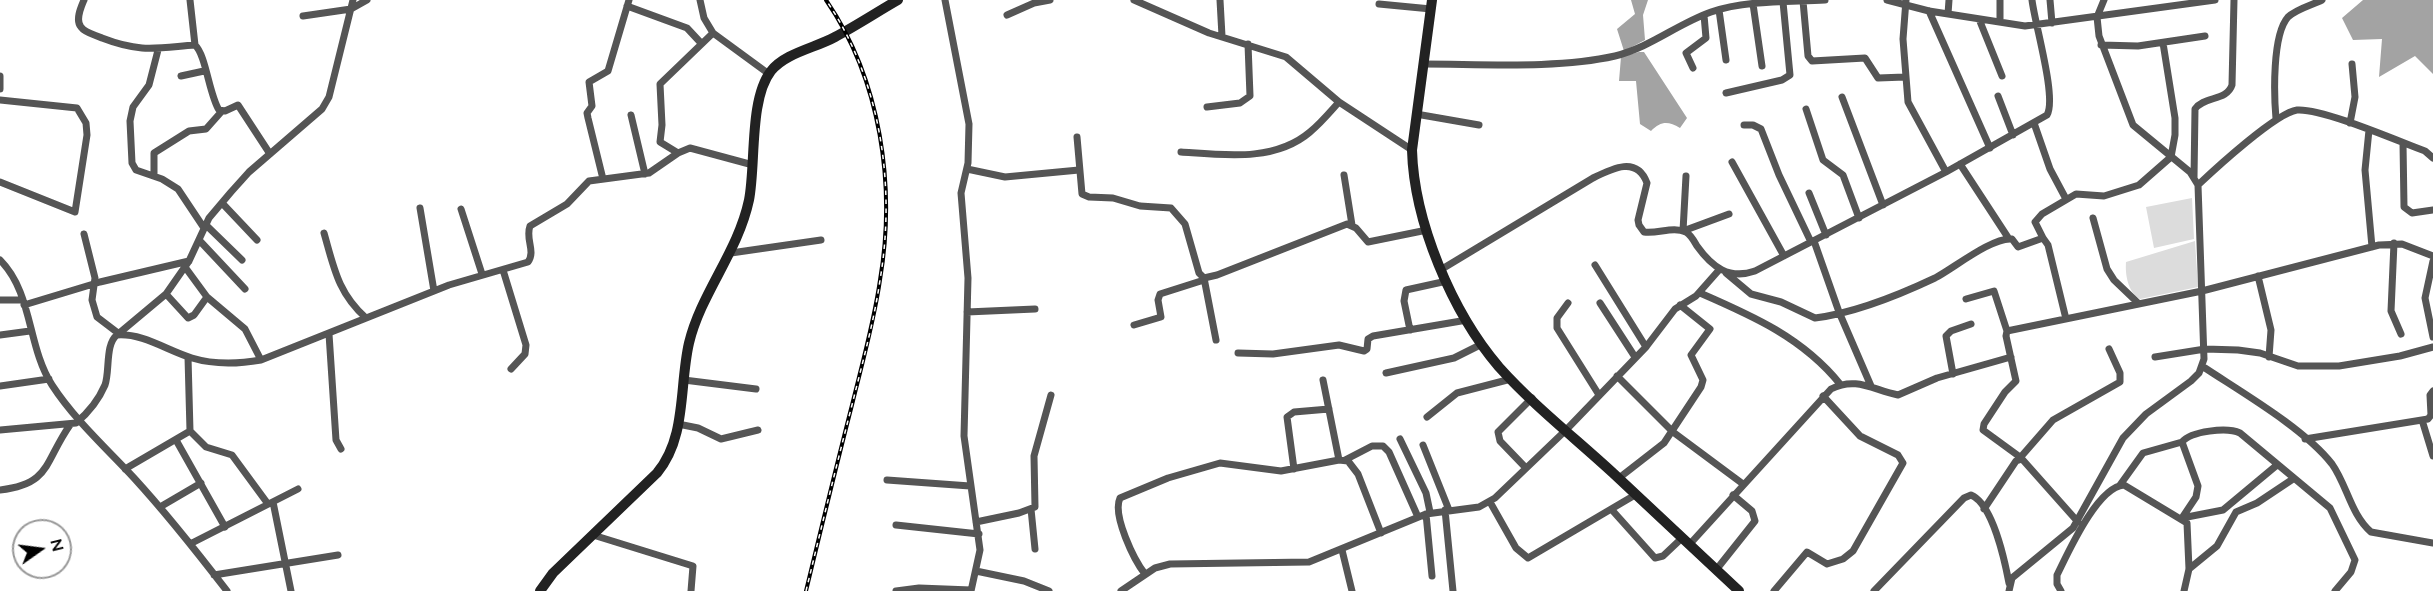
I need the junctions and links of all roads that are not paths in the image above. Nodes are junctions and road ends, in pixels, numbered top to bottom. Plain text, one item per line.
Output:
1 (84, 0) edge
2 (190, 0) edge
3 (353, 0) edge
4 (367, 0) edge
5 (700, 0) edge
6 (898, 0) edge
7 (945, 0) edge
8 (1050, 0) edge
9 (1134, 0) edge
10 (1220, 0) edge
11 (1825, 0) edge
12 (1887, 0) edge
13 (1949, 0) edge
14 (2000, 0) edge
15 (2032, 0) edge
16 (2050, 0) edge
17 (2215, 0) edge
18 (2234, 0) edge
19 (2322, 0) edge
20 (1799, 1) edge
21 (2104, 1) edge
22 (1783, 2) junction
23 (628, 3) edge
24 (1905, 3) edge
25 (1379, 4) dead end
26 (1431, 4) edge
27 (1753, 4) junction
28 (351, 9) junction
29 (1719, 10) junction
30 (1929, 11) junction
31 (1948, 14) junction
32 (1007, 15) dead end
33 (1704, 15) junction
34 (303, 16) dead end
35 (2097, 17) junction
36 (1978, 19) junction
37 (2000, 22) junction
38 (2052, 23) junction
39 (2035, 25) junction
40 (713, 33) junction
41 (1222, 36) junction
42 (2205, 36) dead end
43 (701, 43) junction
44 (2163, 43) junction
45 (1248, 44) junction
46 (195, 45) junction
47 (2101, 45) junction
48 (158, 50) junction
49 (1726, 60) dead end
50 (1423, 64) junction
51 (2352, 64) dead end
52 (1762, 66) dead end
53 (1693, 68) dead end
54 (204, 71) junction
55 (769, 74) junction
56 (0, 76) edge
57 (181, 76) dead end
58 (2002, 76) dead end
59 (1905, 77) junction
60 (0, 89) edge
61 (1726, 93) dead end
62 (1998, 96) dead end
63 (1842, 97) dead end
64 (0, 100) edge
65 (1339, 102) junction
66 (1207, 107) dead end
67 (1806, 109) dead end
68 (222, 111) junction
69 (1416, 114) junction
70 (631, 115) dead end
71 (2276, 119) junction
72 (2034, 123) junction
73 (2350, 123) junction
74 (1479, 125) dead end
75 (1744, 125) dead end
76 (2369, 130) junction
77 (2013, 135) junction
78 (1077, 137) dead end
79 (2403, 143) junction
80 (1990, 148) junction
81 (1412, 150) junction
82 (1181, 152) dead end
83 (678, 153) junction
84 (270, 154) junction
85 (2171, 157) junction
86 (2433, 158) edge
87 (1732, 162) dead end
88 (753, 165) junction
89 (1960, 165) junction
90 (967, 166) junction
91 (1079, 170) junction
92 (1946, 172) junction
93 (645, 174) junction
94 (1344, 175) dead end
95 (154, 176) junction
96 (1686, 176) dead end
97 (603, 179) junction
98 (2196, 181) junction
99 (0, 182) edge
100 (1809, 194) dead end
101 (2067, 199) junction
102 (222, 202) junction
103 (1883, 206) junction
104 (420, 208) dead end
105 (461, 209) dead end
106 (2433, 210) edge
107 (1729, 214) dead end
108 (1859, 218) junction
109 (2093, 218) dead end
110 (1352, 225) junction
111 (205, 226) junction
112 (1427, 230) junction
113 (1683, 231) junction
114 (324, 233) dead end
115 (84, 234) dead end
116 (1826, 235) junction
117 (2043, 238) junction
118 (2009, 239) junction
119 (199, 240) junction
120 (257, 240) dead end
121 (821, 240) dead end
122 (1813, 241) junction
123 (2394, 243) junction
124 (2372, 247) junction
125 (731, 253) junction
126 (1784, 256) junction
127 (2433, 256) edge
128 (0, 260) edge
129 (242, 260) dead end
130 (2433, 261) edge
131 (187, 264) junction
132 (1595, 265) dead end
133 (1442, 269) junction
134 (503, 270) junction
135 (1723, 271) junction
136 (482, 274) junction
137 (2258, 276) junction
138 (1204, 279) junction
139 (1447, 280) junction
140 (95, 283) junction
141 (245, 290) dead end
142 (434, 291) junction
143 (2202, 291) junction
144 (1700, 293) junction
145 (166, 294) junction
146 (207, 297) junction
147 (1966, 299) dead end
148 (0, 300) edge
149 (24, 303) junction
150 (1568, 303) dead end
151 (1600, 303) dead end
152 (2138, 303) junction
153 (1680, 305) junction
154 (1035, 309) dead end
155 (967, 312) junction
156 (1839, 312) junction
157 (366, 318) junction
158 (2066, 319) junction
159 (1467, 320) junction
160 (1971, 324) dead end
161 (1134, 325) dead end
162 (1410, 330) junction
163 (30, 331) junction
164 (2007, 331) junction
165 (118, 334) junction
166 (329, 334) junction
167 (2401, 334) dead end
168 (0, 335) edge
169 (2433, 337) edge
170 (1216, 340) dead end
171 (1482, 344) junction
172 (1646, 347) junction
173 (2433, 347) edge
174 (2109, 349) dead end
175 (2205, 349) junction
176 (1238, 353) dead end
177 (188, 357) junction
178 (1635, 357) junction
179 (2011, 357) junction
180 (2155, 357) dead end
181 (2269, 357) junction
182 (261, 360) junction
183 (2202, 366) junction
184 (511, 369) dead end
185 (1386, 373) dead end
186 (1953, 374) junction
187 (1617, 376) junction
188 (49, 379) junction
189 (1512, 379) junction
190 (684, 380) junction
191 (1323, 380) dead end
192 (1840, 384) junction
193 (0, 386) edge
194 (1871, 386) junction
195 (756, 389) dead end
196 (2433, 391) edge
197 (1051, 395) dead end
198 (1599, 395) junction
199 (1824, 396) junction
200 (1532, 398) junction
201 (1329, 409) junction
202 (1427, 417) dead end
203 (80, 420) junction
204 (2422, 420) junction
205 (2433, 421) edge
206 (678, 424) junction
207 (70, 425) junction
208 (0, 430) edge
209 (758, 430) dead end
210 (1566, 430) junction
211 (190, 431) junction
212 (1672, 432) junction
213 (1400, 439) dead end
214 (176, 440) junction
215 (2305, 440) junction
216 (2182, 442) junction
217 (1423, 445) dead end
218 (340, 450) dead end
219 (2433, 456) edge
220 (2019, 458) junction
221 (1342, 460) junction
222 (2277, 465) junction
223 (1526, 468) junction
224 (125, 469) junction
225 (1294, 469) junction
226 (1618, 478) junction
227 (2293, 479) junction
228 (887, 480) dead end
229 (201, 483) junction
230 (1743, 484) junction
231 (2120, 485) junction
232 (970, 486) junction
233 (298, 489) dead end
234 (0, 490) edge
235 (1635, 495) junction
236 (1734, 495) junction
237 (1490, 501) junction
238 (270, 503) junction
239 (160, 507) junction
240 (1031, 509) junction
241 (1984, 509) junction
242 (1447, 510) junction
243 (1612, 510) junction
244 (1428, 513) junction
245 (1418, 517) junction
246 (2182, 518) junction
247 (976, 522) junction
248 (2078, 522) junction
249 (896, 525) dead end
250 (225, 527) junction
251 (1381, 533) junction
252 (979, 534) junction
253 (593, 535) junction
254 (1685, 542) junction
255 (2433, 543) edge
256 (190, 544) junction
257 (1035, 549) dead end
258 (1342, 550) junction
259 (338, 555) dead end
260 (285, 562) junction
261 (2188, 569) junction
262 (1716, 570) junction
263 (976, 571) junction
264 (1145, 574) junction
265 (214, 575) junction
266 (1432, 576) dead end
267 (221, 583) junction
268 (2009, 587) edge
269 (971, 590) edge
270 (2060, 590) edge
271 (216, 591) edge
272 (226, 591) edge
273 (291, 591) edge
274 (540, 591) edge
275 (691, 591) edge
276 (896, 591) edge
277 (1049, 591) edge
278 (1121, 591) edge
279 (1352, 591) edge
280 (1453, 591) edge
281 (1739, 591) edge
282 (1774, 591) edge
283 (1874, 591) edge
284 (2184, 591) edge
285 (2335, 591) edge

1 - 48 street
2 - 46 street
3 - 28 street
4 - 28 street
5 - 40 street
6 - 55 street
7 - 90 street
8 - 32 street
9 - 41 street
10 - 41 street
11 - 20 street
12 - 24 street
13 - 31 street
14 - 37 street
15 - 39 street
16 - 38 street
17 - 35 street
18 - 98 street
19 - 71 street
20 - 22 street
20 - 59 street
21 - 35 street
22 - 27 street
22 - 61 street
23 - 43 street
23 - 97 street
24 - 30 street
24 - 59 street
25 - 26 street
26 - 50 street
27 - 29 street
27 - 52 street
28 - 34 street
28 - 84 street
29 - 33 street
29 - 49 street
30 - 31 street
30 - 80 street
31 - 36 street
33 - 50 street
33 - 53 street
35 - 38 street
35 - 47 street
36 - 37 street
36 - 58 street
37 - 39 street
38 - 39 street
39 - 72 street
40 - 43 street
40 - 55 street
41 - 45 street
42 - 44 street
43 - 83 street
44 - 47 street
44 - 85 street
45 - 65 street
45 - 66 street
46 - 48 street
46 - 54 street
47 - 85 street
48 - 95 street
50 - 69 street
51 - 73 street
54 - 57 street
54 - 68 street
55 - 88 street
56 - 60 street
59 - 92 street
62 - 77 street
63 - 103 street
64 - 99 street
65 - 81 street
65 - 82 street
67 - 108 street
68 - 84 street
68 - 95 street
69 - 74 street
69 - 81 street
70 - 93 street
71 - 73 street
71 - 98 street
72 - 77 street
72 - 101 street
73 - 76 street
75 - 122 street
76 - 79 street
76 - 124 street
77 - 80 street
78 - 91 street
79 - 86 street
79 - 106 street
80 - 89 street
81 - 112 street
83 - 88 street
83 - 93 street
84 - 102 street
85 - 98 street
85 - 101 street
87 - 126 street
88 - 125 street
89 - 92 street
89 - 118 street
90 - 91 street
90 - 155 street
91 - 138 street
92 - 103 street
93 - 97 street
94 - 110 street
95 - 111 street
96 - 113 street
97 - 134 street
98 - 143 street
100 - 116 street
101 - 117 street
102 - 111 street
102 - 120 street
103 - 108 street
104 - 142 street
105 - 136 street
107 - 113 street
108 - 116 street
109 - 152 street
110 - 112 street
110 - 138 street
111 - 119 street
111 - 129 street
112 - 133 street
113 - 133 street
113 - 135 street
114 - 157 street
115 - 140 street
116 - 122 street
117 - 118 street
117 - 158 street
118 - 156 street
119 - 131 street
119 - 141 street
121 - 125 street
122 - 126 street
122 - 156 street
123 - 124 street
123 - 127 street
123 - 167 street
124 - 137 street
125 - 190 street
126 - 135 street
128 - 149 street
130 - 169 street
131 - 140 street
131 - 145 street
131 - 146 street
132 - 172 street
133 - 139 street
134 - 136 street
134 - 184 street
135 - 144 street
135 - 156 street
136 - 142 street
137 - 143 street
137 - 181 street
138 - 161 street
138 - 170 street
139 - 159 street
139 - 162 street
140 - 149 street
140 - 165 street
142 - 157 street
143 - 152 street
143 - 175 street
144 - 153 street
144 - 192 street
145 - 146 street
145 - 165 street
146 - 182 street
147 - 164 street
148 - 149 street
149 - 163 street
150 - 198 street
151 - 178 street
152 - 158 street
153 - 172 street
153 - 212 street
154 - 155 street
155 - 232 street
156 - 194 street
157 - 166 street
158 - 164 street
159 - 162 street
159 - 171 street
160 - 186 street
162 - 176 street
163 - 168 street
163 - 188 street
164 - 179 street
165 - 177 street
165 - 203 street
166 - 182 street
166 - 218 street
171 - 185 street
171 - 189 street
172 - 178 street
173 - 181 street
174 - 220 street
175 - 180 street
175 - 181 street
175 - 183 street
177 - 182 street
177 - 211 street
178 - 187 street
179 - 186 street
179 - 220 street
183 - 215 street
183 - 248 street
186 - 194 street
187 - 198 street
187 - 212 street
188 - 193 street
188 - 203 street
189 - 200 street
189 - 202 street
190 - 195 street
190 - 206 street
191 - 201 street
192 - 194 street
192 - 199 street
196 - 204 street
197 - 240 street
198 - 210 street
199 - 230 street
199 - 282 street
200 - 210 street
200 - 223 street
201 - 221 street
201 - 225 street
203 - 207 street
203 - 224 street
204 - 205 street
204 - 215 street
204 - 219 street
206 - 209 street
206 - 253 street
207 - 208 street
207 - 234 street
210 - 223 street
210 - 226 street
211 - 214 street
211 - 238 street
212 - 226 street
212 - 230 street
213 - 244 street
214 - 224 street
214 - 229 street
215 - 255 street
216 - 222 street
216 - 231 street
216 - 246 street
217 - 242 street
220 - 241 street
220 - 248 street
221 - 225 street
221 - 245 street
221 - 251 street
222 - 227 street
222 - 246 street
223 - 237 street
224 - 239 street
225 - 264 street
226 - 235 street
227 - 261 street
227 - 285 street
228 - 232 street
229 - 239 street
229 - 250 street
230 - 236 street
231 - 246 street
231 - 270 street
232 - 247 street
233 - 238 street
235 - 243 street
235 - 254 street
236 - 254 street
236 - 262 street
237 - 242 street
237 - 243 street
238 - 250 street
238 - 260 street
239 - 256 street
240 - 247 street
240 - 257 street
241 - 268 street
241 - 283 street
242 - 244 street
242 - 280 street
243 - 254 street
244 - 245 street
244 - 266 street
245 - 251 street
246 - 261 street
247 - 252 street
248 - 268 street
249 - 252 street
250 - 256 street
251 - 258 street
252 - 263 street
253 - 274 street
253 - 275 street
254 - 262 street
256 - 265 street
258 - 264 street
258 - 279 street
259 - 260 street
260 - 265 street
260 - 273 street
261 - 284 street
262 - 281 street
263 - 269 street
263 - 277 street
264 - 278 street
265 - 267 street
267 - 271 street
267 - 272 street
269 - 276 street

